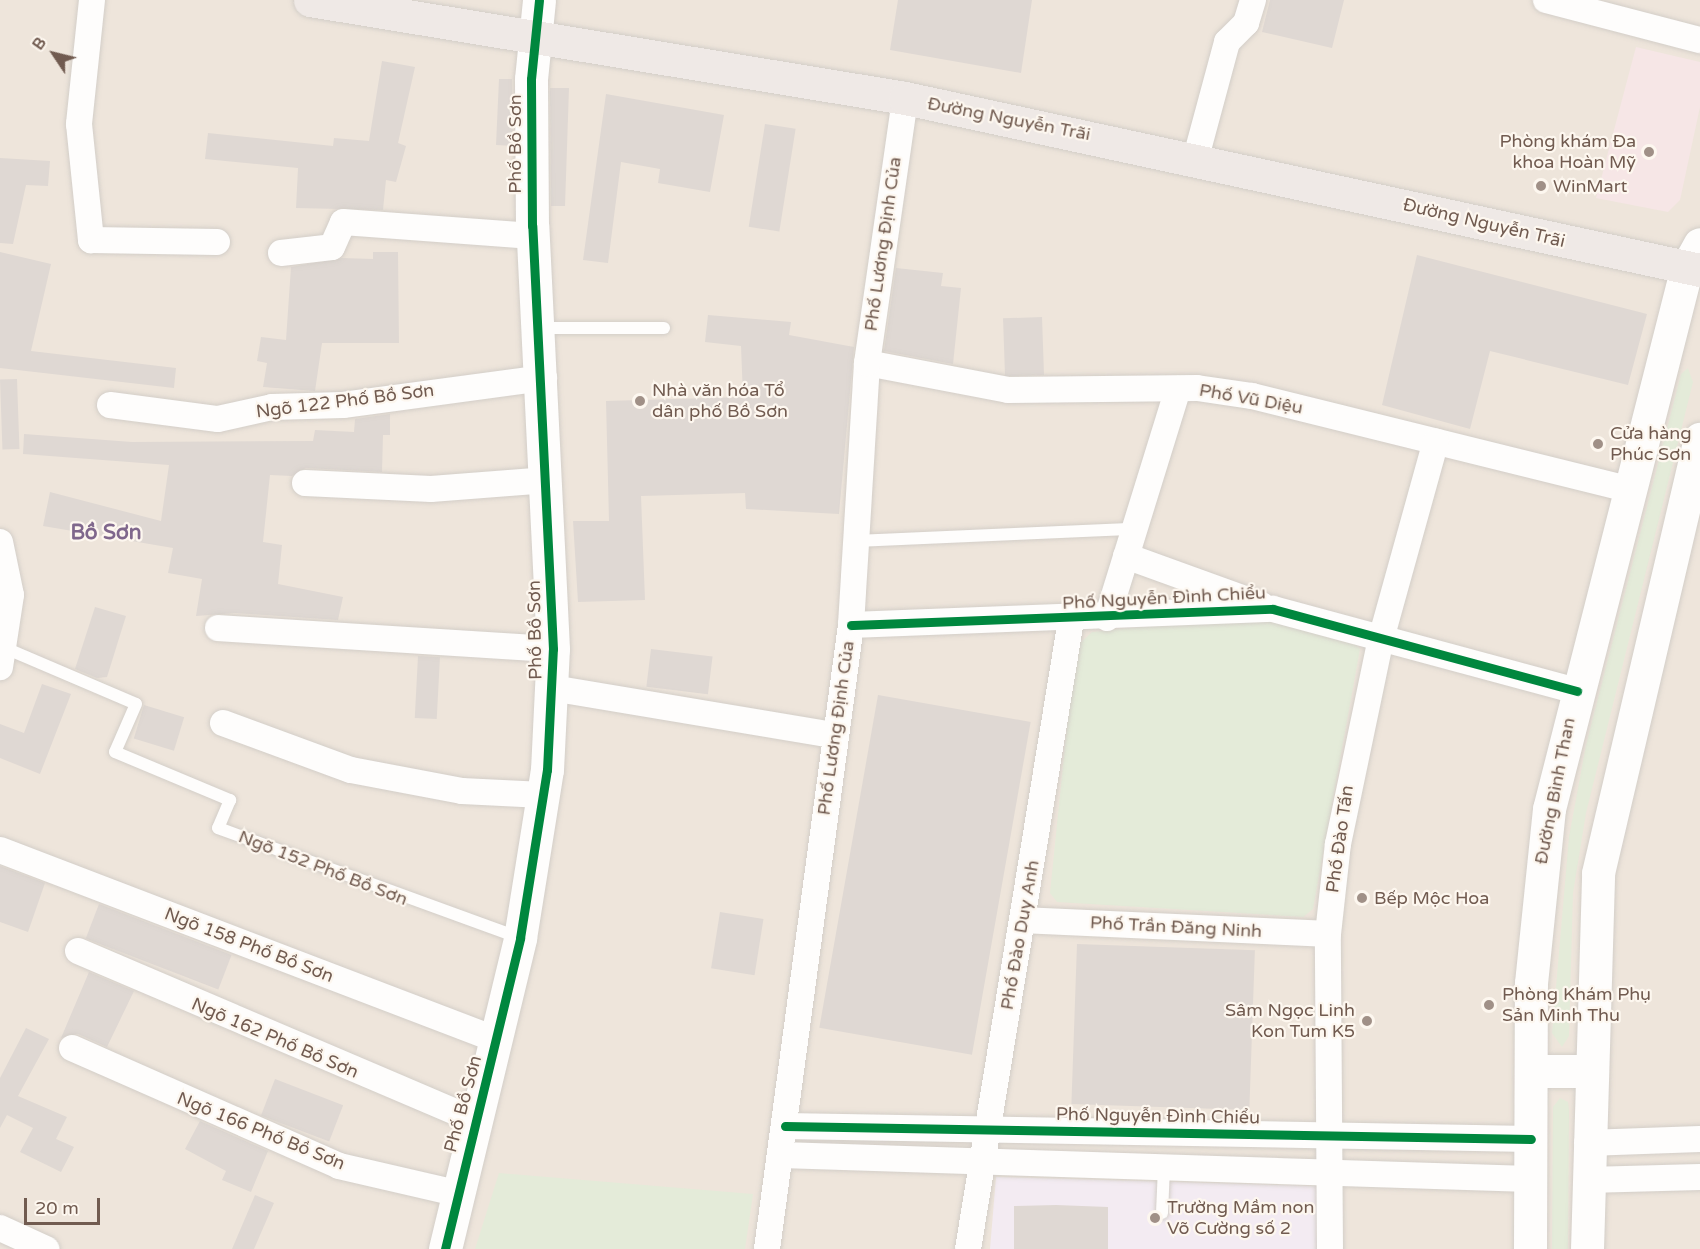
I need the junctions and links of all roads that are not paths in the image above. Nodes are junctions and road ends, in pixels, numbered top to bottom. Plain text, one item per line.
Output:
1 (93, 0) edge
2 (310, 0) edge
3 (539, 0) edge
4 (1253, 0) edge
5 (1550, 0) edge
6 (535, 38) junction
7 (1700, 40) edge
8 (905, 98) junction
9 (1196, 157) junction
10 (532, 236) junction
11 (217, 242) dead end
12 (281, 253) dead end
13 (1696, 260) edge
14 (540, 328) junction
15 (664, 328) dead end
16 (867, 363) junction
17 (544, 378) junction
18 (1178, 389) junction
19 (110, 405) dead end
20 (1700, 439) edge
21 (1436, 441) junction
22 (548, 480) junction
23 (305, 483) dead end
24 (1694, 483) edge
25 (1628, 489) junction
26 (1134, 529) junction
27 (856, 540) junction
28 (0, 542) edge
29 (1126, 556) junction
30 (1273, 609) junction
31 (1107, 618) junction
32 (1071, 620) junction
33 (851, 625) junction
34 (218, 628) dead end
35 (1382, 639) junction
36 (553, 649) junction
37 (2, 657) edge
38 (552, 688) junction
39 (1577, 691) junction
40 (223, 723) dead end
41 (834, 735) junction
42 (543, 795) junction
43 (0, 850) edge
44 (1023, 920) junction
45 (1328, 934) junction
46 (520, 938) junction
47 (78, 951) dead end
48 (497, 1040) junction
49 (72, 1048) dead end
50 (1531, 1071) junction
51 (1589, 1071) junction
52 (474, 1120) junction
53 (785, 1126) junction
54 (985, 1129) junction
55 (1167, 1133) junction
56 (1330, 1136) junction
57 (1531, 1138) junction
58 (1700, 1139) edge
59 (1587, 1143) junction
60 (781, 1155) junction
61 (978, 1162) junction
62 (1164, 1167) junction
63 (1330, 1172) junction
64 (1700, 1177) edge
65 (1530, 1179) junction
66 (1587, 1180) junction
67 (456, 1193) junction
68 (1162, 1213) dead end
69 (0, 1228) edge
70 (46, 1249) edge
71 (445, 1249) edge
72 (767, 1249) edge
73 (968, 1249) edge
74 (1330, 1249) edge
75 (1530, 1249) edge
76 (1587, 1249) edge

1 - 11 street
2 - 6 highway, Đường Nguyễn Trãi
3 - 6 main road, Phố Bồ Sơn
4 - 9 street
5 - 7 street
6 - 8 highway, Đường Nguyễn Trãi
6 - 10 main road, Phố Bồ Sơn
8 - 9 highway, Đường Nguyễn Trãi
8 - 16 street, Phố Lương Định Của
9 - 13 highway, Đường Nguyễn Trãi
10 - 12 street
10 - 14 main road, Phố Bồ Sơn
13 - 25 main road, Đường Bình Than
14 - 15 lane
14 - 17 main road, Phố Bồ Sơn
16 - 18 street, Phố Vũ Diệu
16 - 27 street, Phố Lương Định Của
17 - 19 street, Ngõ 122 Phố Bồ Sơn
17 - 22 main road, Phố Bồ Sơn
18 - 21 street, Phố Vũ Diệu
18 - 26 street
20 - 24 main road
21 - 25 street, Phố Vũ Diệu
21 - 35 street, Phố Đào Tấn
22 - 23 street
22 - 36 main road, Phố Bồ Sơn
24 - 51 main road
25 - 39 main road, Đường Bình Than
26 - 27 lane
26 - 29 street
27 - 33 street, Phố Lương Định Của
28 - 37 street
29 - 30 street
29 - 31 street
30 - 31 street, Phố Nguyễn Đình Chiểu
30 - 35 street, Phố Nguyễn Đình Chiểu
31 - 32 street, Phố Nguyễn Đình Chiểu
32 - 33 street, Phố Nguyễn Đình Chiểu
32 - 44 street, Phố Đào Duy Anh
33 - 41 street, Phố Lương Định Của
34 - 36 street
35 - 39 street, Phố Nguyễn Đình Chiểu
35 - 45 street, Phố Đào Tấn
36 - 38 main road, Phố Bồ Sơn
37 - 46 lane, Ngõ 152 Phố Bồ Sơn
38 - 41 street
38 - 42 main road, Phố Bồ Sơn
39 - 50 main road, Đường Bình Than
40 - 42 street
41 - 53 street, Phố Lương Định Của
42 - 46 main road, Phố Bồ Sơn
43 - 48 street, Ngõ 158 Phố Bồ Sơn
44 - 45 street, Phố Trần Đăng Ninh
44 - 54 street, Phố Đào Duy Anh
45 - 56 street, Phố Đào Tấn
46 - 48 main road, Phố Bồ Sơn
47 - 52 street, Ngõ 162 Phố Bồ Sơn
48 - 52 main road, Phố Bồ Sơn
49 - 67 street, Ngõ 166 Phố Bồ Sơn
50 - 51 main road
50 - 57 main road, Đường Bình Than
51 - 59 main road
52 - 67 main road, Phố Bồ Sơn
53 - 54 street, Phố Nguyễn Đình Chiểu
53 - 60 street, Phố Lương Định Của
54 - 55 street, Phố Nguyễn Đình Chiểu
54 - 61 street, Phố Đào Duy Anh
55 - 56 street, Phố Nguyễn Đình Chiểu
55 - 62 street
56 - 57 street, Phố Nguyễn Đình Chiểu
56 - 63 street, Phố Đào Tấn
57 - 65 main road, Đường Bình Than
58 - 59 street
59 - 66 main road
60 - 61 street
60 - 72 street, Phố Lương Định Của
61 - 62 street
61 - 73 street, Phố Đào Duy Anh
62 - 63 street
62 - 68 lane
63 - 65 street
63 - 74 street, Phố Đào Tấn
64 - 66 street
65 - 75 main road, Đường Bình Than
66 - 76 main road
67 - 71 main road, Phố Bồ Sơn
69 - 70 street

